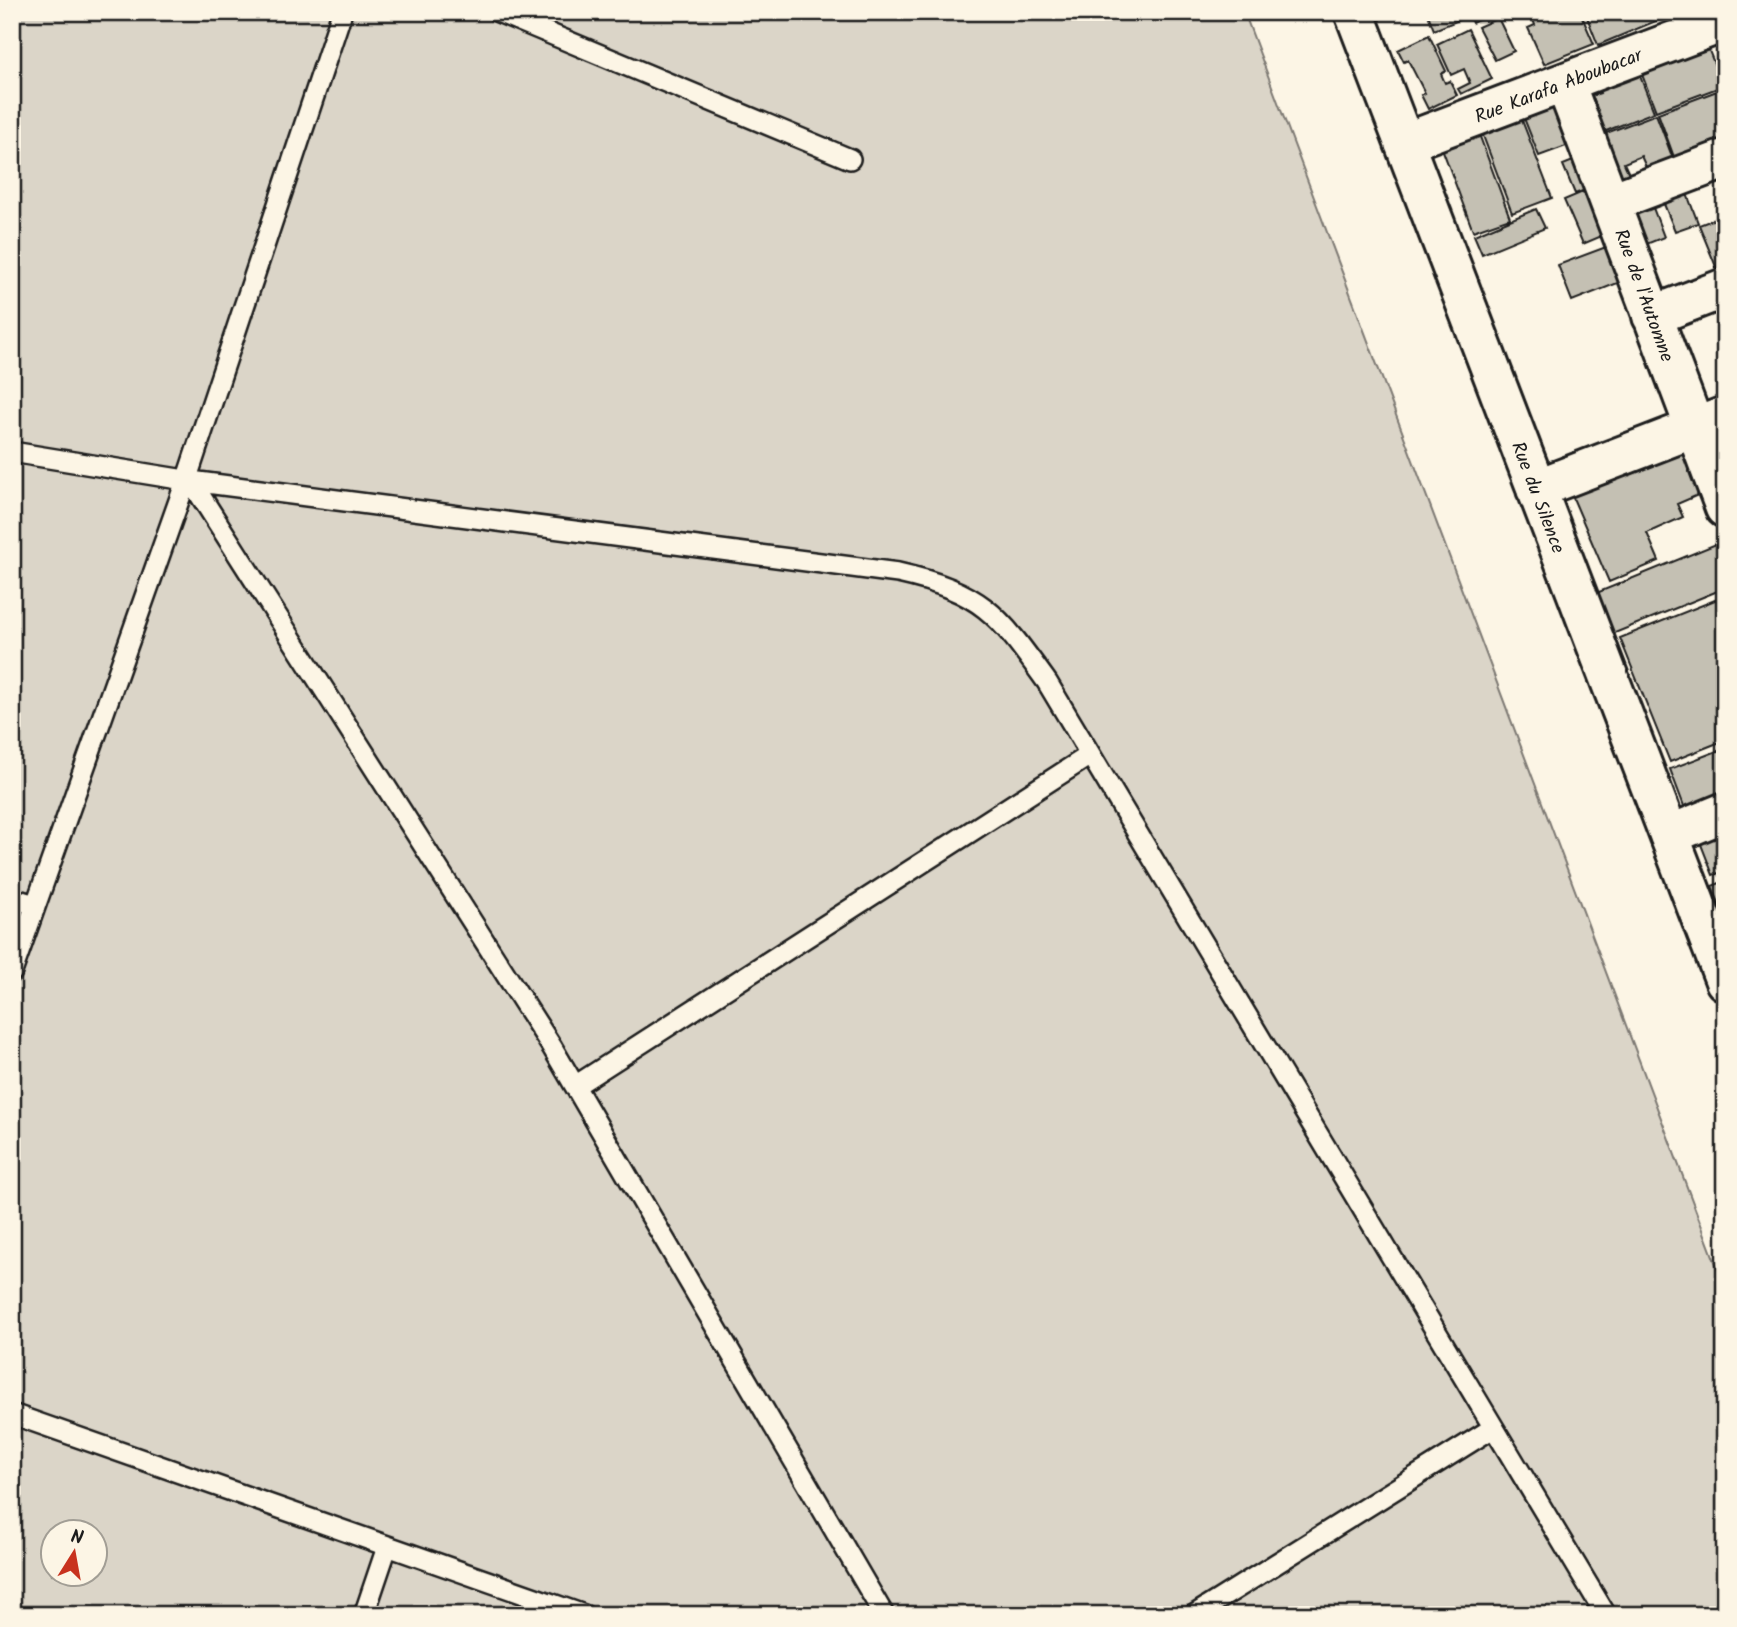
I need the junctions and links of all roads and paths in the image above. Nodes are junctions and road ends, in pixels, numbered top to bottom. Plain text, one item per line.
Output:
1 (342, 12) edge
2 (498, 12) edge
3 (1354, 12) edge
4 (1711, 27) dead end
5 (1565, 83) junction
6 (1404, 143) junction
7 (850, 159) dead end
8 (1725, 159) edge
9 (1611, 202) junction
10 (1725, 288) edge
11 (1652, 316) junction
12 (1710, 421) edge
13 (12, 452) edge
14 (189, 480) junction
15 (1536, 489) junction
16 (1725, 508) edge
17 (1090, 755) junction
18 (1725, 812) edge
19 (1669, 835) junction
20 (12, 898) edge
21 (35, 905) junction
22 (12, 972) edge
23 (1725, 981) edge
24 (575, 1086) junction
25 (12, 1413) edge
26 (1493, 1428) junction
27 (387, 1546) junction
28 (364, 1615) edge
29 (584, 1615) edge
30 (884, 1615) edge
31 (1194, 1615) edge
32 (1606, 1615) edge

1 - 14 lane
2 - 7 lane
3 - 6 street, Rue du Silence
4 - 5 street, Rue Karafa Aboubacar
5 - 6 street, Rue Karafa Aboubacar
5 - 9 street, Rue de l'Automne
6 - 15 street, Rue du Silence
8 - 9 street
9 - 11 street, Rue de l'Automne
10 - 11 street
11 - 12 street, Rue de l'Automne
12 - 15 street
12 - 16 street, Rue de l'Automne
13 - 14 lane
14 - 17 lane
14 - 21 lane
14 - 24 lane
15 - 19 street, Rue du Silence
17 - 24 lane
17 - 26 lane
18 - 19 street
19 - 23 street, Rue du Silence
20 - 21 lane
21 - 22 lane
24 - 30 lane
25 - 27 lane
26 - 31 lane
26 - 32 lane
27 - 28 lane
27 - 29 lane

